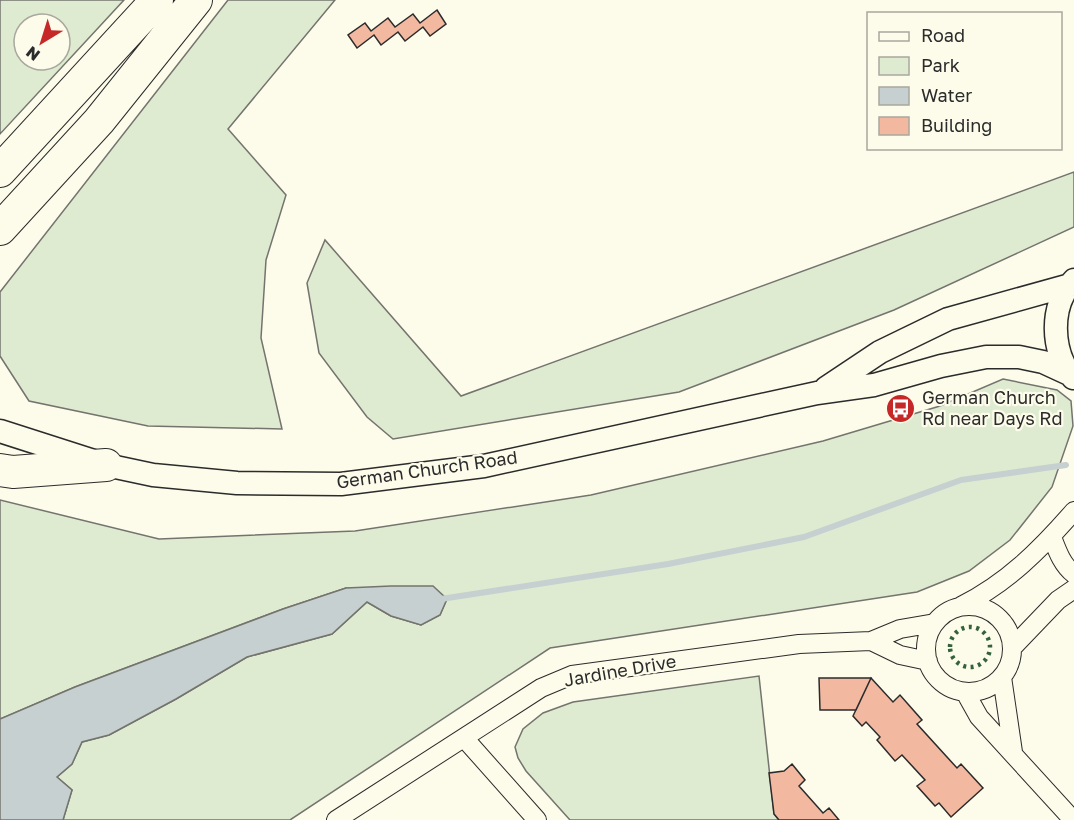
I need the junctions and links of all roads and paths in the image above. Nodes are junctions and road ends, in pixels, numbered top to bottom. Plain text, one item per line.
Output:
1 (158, 0) edge
2 (196, 0) edge
3 (99, 121) junction
4 (0, 171) edge
5 (0, 229) edge
6 (0, 248) edge
7 (1072, 283) edge
8 (1072, 376) edge
9 (817, 393) junction
10 (0, 431) edge
11 (106, 465) junction
12 (0, 470) edge
13 (1074, 512) edge
14 (1052, 537) junction
15 (1074, 574) edge
16 (1074, 589) edge
17 (959, 607) junction
18 (934, 623) junction
19 (871, 641) junction
20 (1012, 648) junction
21 (928, 661) junction
22 (1002, 677) junction
23 (965, 692) junction
24 (465, 739) junction
25 (1013, 752) junction
26 (336, 820) edge
27 (537, 820) edge
28 (1073, 820) edge

1 - 4 highway
2 - 3 highway
3 - 5 highway
3 - 6 highway
7 - 8 street
7 - 9 street, German Church Road
8 - 9 street, German Church Road
9 - 11 street, German Church Road
10 - 11 street, German Church Road
11 - 12 highway
13 - 14 street
14 - 15 street
14 - 17 street
16 - 20 street
17 - 18 street
17 - 20 street
18 - 19 street
18 - 21 street
19 - 21 street
19 - 24 street, Jardine Drive
20 - 22 street
21 - 23 street
22 - 23 street
22 - 25 street
23 - 25 street
24 - 26 street, Jardine Drive
24 - 27 street
25 - 28 street

